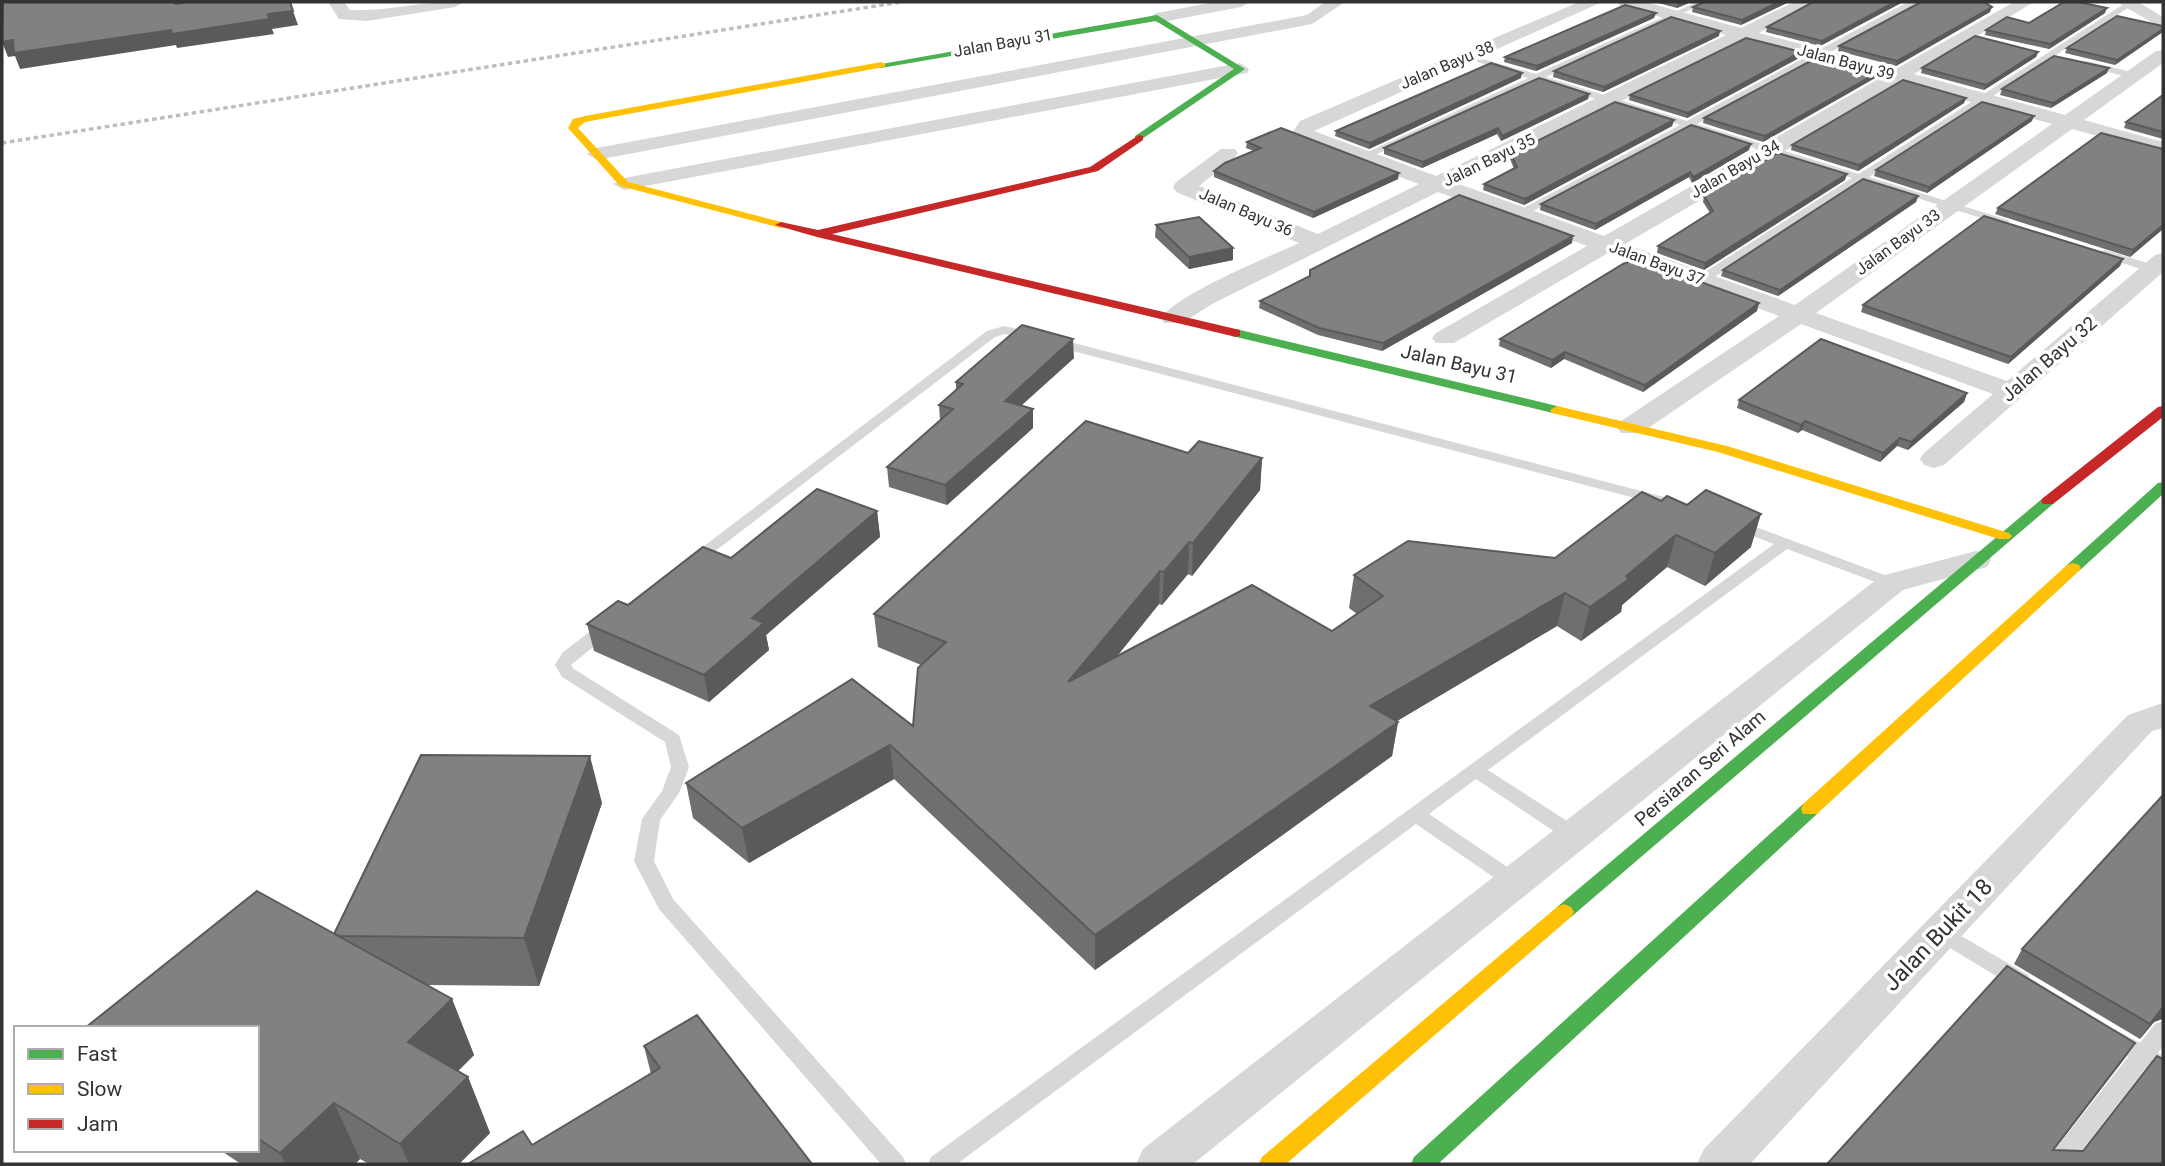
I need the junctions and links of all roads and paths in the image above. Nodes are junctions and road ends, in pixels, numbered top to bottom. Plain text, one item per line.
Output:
1 (336, 2) edge
2 (455, 2) edge
3 (1241, 2) edge
4 (1336, 2) edge
5 (1593, 2) edge
6 (1626, 2) edge
7 (1703, 2) edge
8 (1807, 2) edge
9 (1912, 2) edge
10 (2026, 2) edge
11 (2128, 3) edge
12 (1674, 15) junction
13 (1157, 18) junction
14 (2163, 24) edge
15 (1745, 35) junction
16 (1195, 41) junction
17 (2035, 51) edge
18 (1818, 54) junction
19 (2048, 55) junction
20 (2163, 55) edge
21 (1468, 56) junction
22 (879, 66) junction
23 (1240, 69) junction
24 (2132, 75) junction
25 (1898, 76) junction
26 (1536, 77) junction
27 (2163, 83) edge
28 (908, 95) junction
29 (1980, 98) junction
30 (1611, 100) junction
31 (2066, 122) junction
32 (1688, 124) junction
33 (940, 125) junction
34 (1303, 132) joint
35 (2163, 148) edge
36 (1770, 150) junction
37 (1228, 153) dead end
38 (597, 154) junction
39 (1362, 157) junction
40 (1858, 177) junction
41 (624, 184) junction
42 (1437, 185) junction
43 (1950, 205) junction
44 (1520, 214) junction
45 (2013, 225) edge
46 (817, 233) junction
47 (1320, 243) junction
48 (1605, 244) junction
49 (2090, 249) edge
50 (2158, 264) edge
51 (1701, 280) junction
52 (1797, 315) junction
53 (1172, 317) junction
54 (1445, 338) dead end
55 (2012, 392) junction
56 (2163, 410) edge
57 (1631, 427) junction
58 (1934, 459) dead end
59 (2163, 486) edge
60 (1679, 506) edge
61 (1724, 520) edge
62 (2004, 536) junction
63 (1786, 542) junction
64 (1976, 560) junction
65 (679, 572) edge
66 (1892, 583) junction
67 (624, 614) edge
68 (2163, 715) edge
69 (1475, 770) junction
70 (1415, 814) junction
71 (1574, 835) junction
72 (1515, 883) junction
73 (1941, 932) junction
74 (2036, 990) edge
75 (2095, 1026) edge
76 (2163, 1030) edge
77 (2143, 1055) junction
78 (2163, 1067) edge
79 (895, 1164) edge
80 (939, 1164) edge
81 (1159, 1164) edge
82 (1270, 1164) edge
83 (1422, 1164) edge
84 (1720, 1164) edge
85 (2057, 1164) edge

1 - 2 street
3 - 13 street
4 - 16 street
5 - 21 street, Jalan Bayu 38
6 - 12 street, Jalan Bayu 39
7 - 12 lane
8 - 15 street, Jalan Bayu 35
9 - 18 lane
10 - 25 street, Jalan Bayu 34
11 - 14 street
11 - 19 lane
12 - 15 street, Jalan Bayu 39
12 - 26 lane
13 - 16 street
13 - 22 street, Jalan Bayu 31
15 - 18 street, Jalan Bayu 39
15 - 30 street, Jalan Bayu 35
16 - 23 street
16 - 28 street
17 - 19 lane
18 - 25 street, Jalan Bayu 39
18 - 32 lane
19 - 24 lane
19 - 29 lane
20 - 24 street, Jalan Bayu 33
21 - 26 lane
21 - 34 street, Jalan Bayu 38
22 - 28 street
22 - 38 street, Jalan Bayu 31
23 - 33 street
23 - 46 street, Jalan Bayu 31
24 - 27 street
24 - 31 street, Jalan Bayu 33
25 - 29 street, Jalan Bayu 39
25 - 36 street, Jalan Bayu 34
26 - 30 lane
26 - 39 lane
28 - 33 street
28 - 38 street
29 - 31 street, Jalan Bayu 39
29 - 40 lane
30 - 32 lane
30 - 42 street, Jalan Bayu 35
31 - 35 street, Jalan Bayu 39
31 - 43 street, Jalan Bayu 33
32 - 36 lane
32 - 44 lane
33 - 41 street
34 - 39 street, Jalan Bayu 37
36 - 40 lane
36 - 48 street, Jalan Bayu 34
37 - 47 street, Jalan Bayu 36
38 - 41 street, Jalan Bayu 31
39 - 42 street, Jalan Bayu 37
40 - 43 lane
40 - 51 lane
41 - 46 street, Jalan Bayu 31
42 - 44 street, Jalan Bayu 37
42 - 47 street, Jalan Bayu 35
43 - 45 lane
43 - 52 street, Jalan Bayu 33
44 - 48 street, Jalan Bayu 37
46 - 53 street, Jalan Bayu 31
47 - 53 street, Jalan Bayu 35
48 - 51 street, Jalan Bayu 37
48 - 54 street, Jalan Bayu 34
49 - 50 lane
50 - 55 street, Jalan Bayu 32
51 - 52 street, Jalan Bayu 37
52 - 55 street, Jalan Bayu 37
52 - 57 street, Jalan Bayu 33
53 - 57 street, Jalan Bayu 31
55 - 58 street, Jalan Bayu 32
56 - 62 street, Persiaran Seri Alam
57 - 62 street, Jalan Bayu 31
59 - 83 street
60 - 65 lane
61 - 63 lane
62 - 64 street, Persiaran Seri Alam
63 - 66 lane
63 - 69 lane
64 - 66 street
64 - 82 street, Persiaran Seri Alam
66 - 71 street
67 - 79 lane
68 - 73 street, Jalan Bukit 18
69 - 70 lane
69 - 71 lane
70 - 72 lane
70 - 80 lane
71 - 72 street
72 - 81 street
73 - 74 lane
73 - 84 street, Jalan Bukit 18
75 - 77 lane
76 - 77 lane
77 - 78 lane
77 - 85 lane

